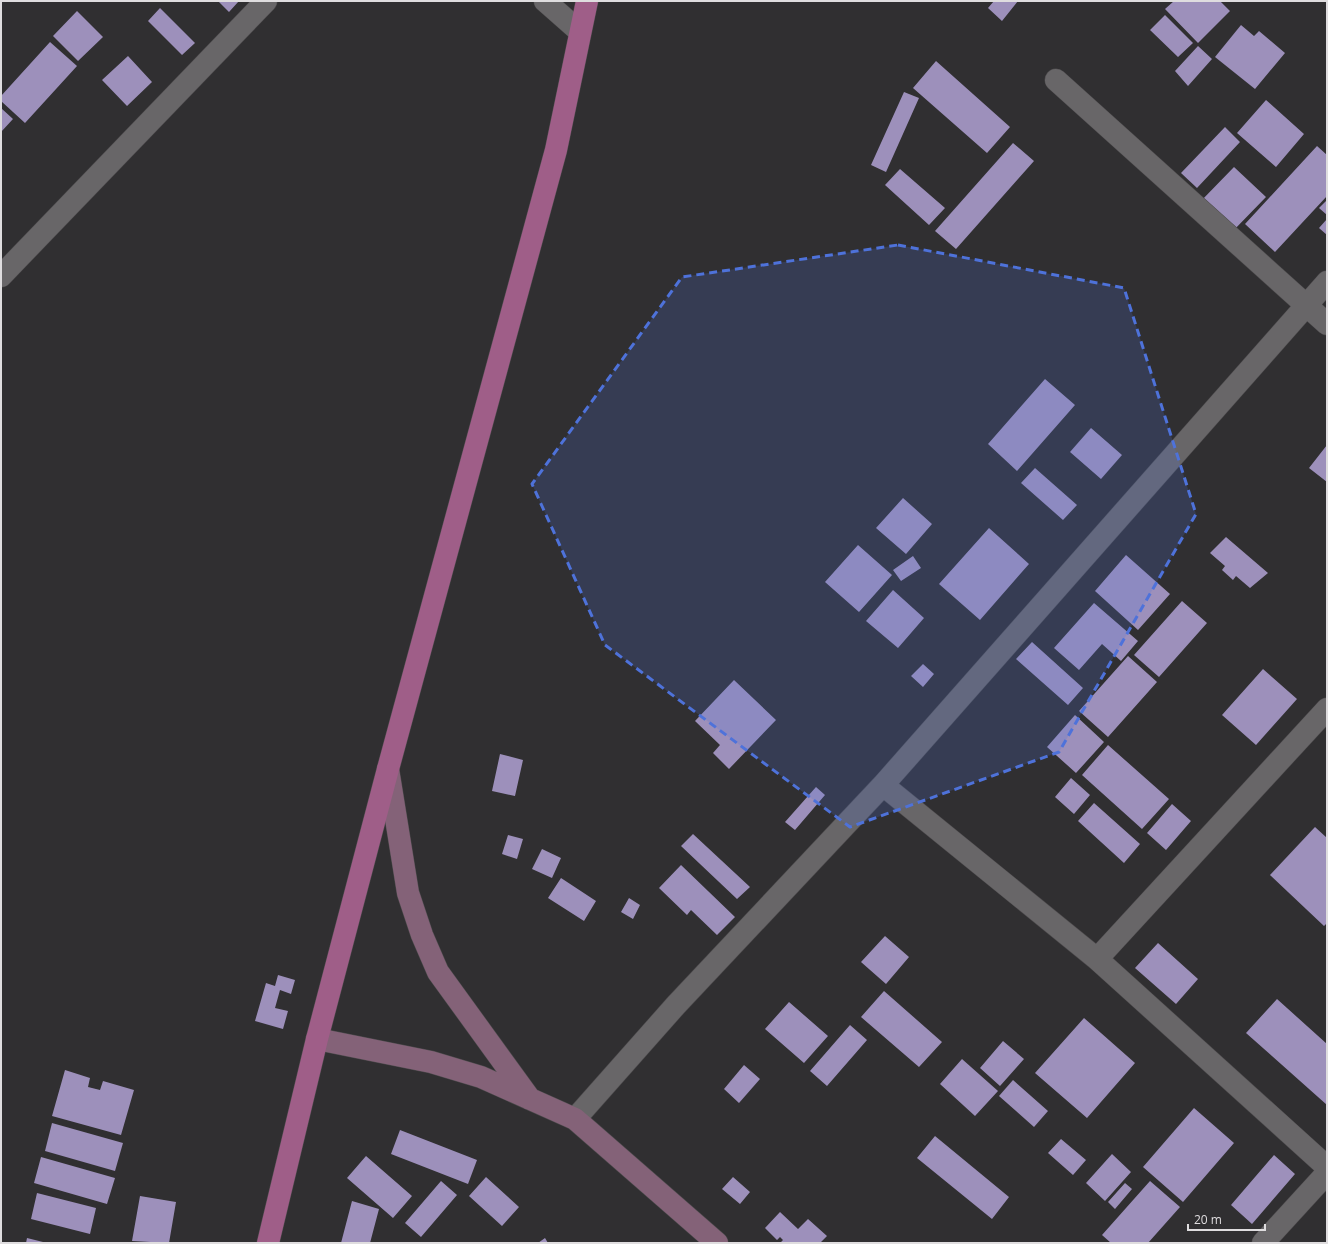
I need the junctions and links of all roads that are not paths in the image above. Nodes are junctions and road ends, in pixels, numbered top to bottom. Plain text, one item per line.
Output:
1 (266, 1) edge
2 (545, 1) edge
3 (587, 1) edge
4 (579, 31) junction
5 (1056, 80) dead end
6 (1, 276) edge
7 (1327, 282) edge
8 (1306, 305) junction
9 (1327, 324) edge
10 (1327, 709) edge
11 (388, 769) junction
12 (883, 785) junction
13 (1097, 959) junction
14 (317, 1038) junction
15 (532, 1101) junction
16 (575, 1119) junction
17 (1327, 1167) edge
18 (1327, 1173) edge
19 (268, 1243) edge
20 (717, 1243) edge
21 (1263, 1243) edge

1 - 6 street
2 - 4 street
3 - 4 main road
4 - 11 main road
5 - 8 street
7 - 8 street
8 - 9 street
8 - 12 street
10 - 13 street
11 - 14 main road
11 - 15 street
12 - 13 street
12 - 16 street
13 - 17 street
14 - 15 street
14 - 19 main road
15 - 16 street
16 - 20 street
18 - 21 street

